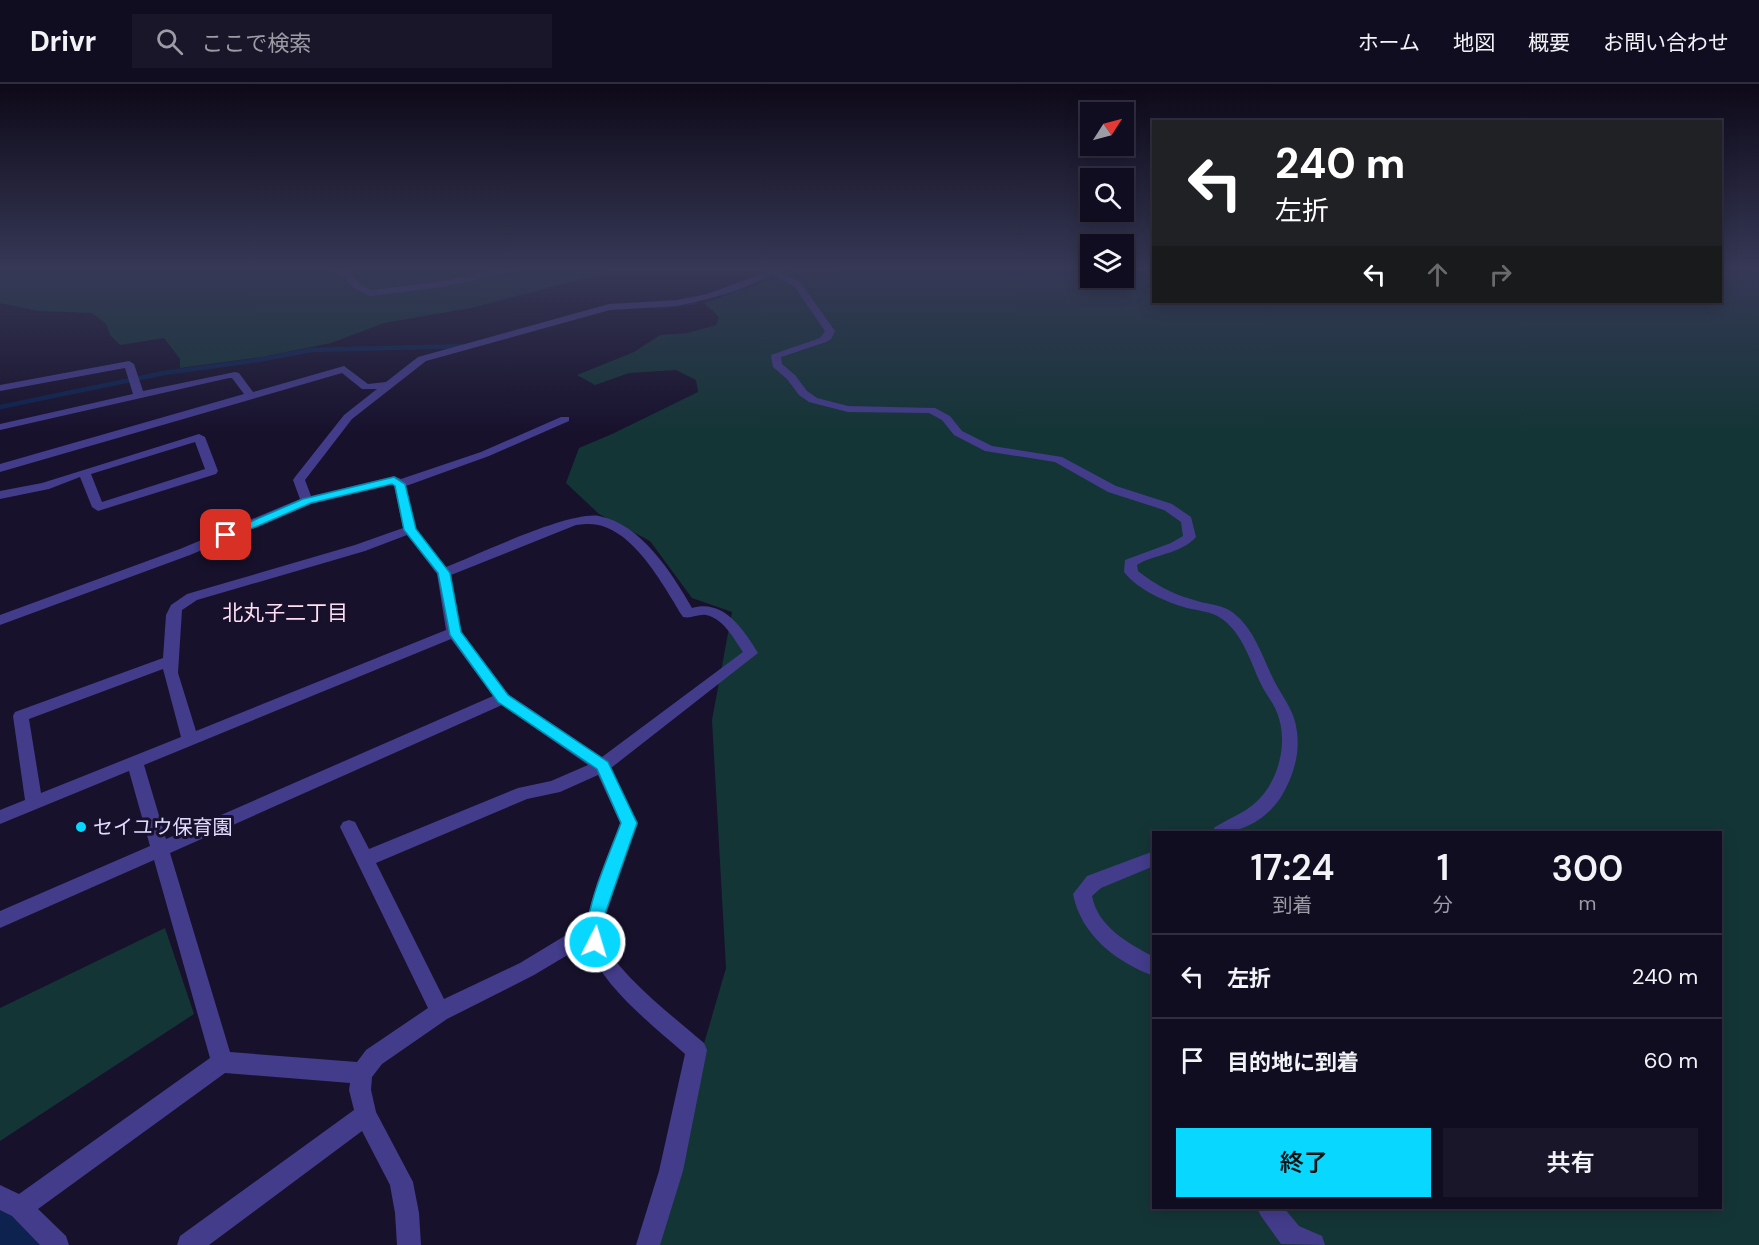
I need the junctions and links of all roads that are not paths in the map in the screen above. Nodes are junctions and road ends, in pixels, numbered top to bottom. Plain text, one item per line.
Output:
1 (546, 324) edge
2 (825, 324) edge
3 (388, 385) junction
4 (0, 388) edge
5 (139, 396) junction
6 (251, 396) junction
7 (565, 419) dead end
8 (0, 427) edge
9 (134, 429) junction
10 (148, 452) junction
11 (0, 468) edge
12 (84, 472) junction
13 (400, 484) junction
14 (0, 495) edge
15 (307, 501) junction
16 (410, 530) junction
17 (444, 573) junction
18 (0, 620) edge
19 (454, 632) junction
20 (170, 661) junction
21 (503, 698) junction
22 (190, 739) junction
23 (135, 762) junction
24 (602, 766) junction
25 (34, 803) junction
26 (0, 817) edge
27 (349, 827) dead end
28 (1223, 831) edge
29 (159, 849) junction
30 (365, 859) junction
31 (1152, 859) edge
32 (0, 920) edge
33 (595, 928) junction
34 (1152, 966) edge
35 (440, 1012) junction
36 (222, 1062) junction
37 (362, 1073) junction
38 (366, 1115) junction
39 (10, 1202) edge
40 (1270, 1209) edge
41 (57, 1245) edge
42 (189, 1245) edge
43 (409, 1245) edge
44 (648, 1245) edge
45 (1313, 1245) edge

1 - 3 street
2 - 28 street
3 - 6 street
3 - 15 street
4 - 5 street
5 - 6 street
5 - 8 street
6 - 9 street
7 - 13 street
9 - 10 street
9 - 11 street
10 - 12 street
10 - 12 street
12 - 14 street
13 - 15 street
13 - 16 street
15 - 18 street
16 - 17 street
16 - 20 street
17 - 19 street
17 - 24 street
19 - 21 street
19 - 22 street
20 - 22 street
20 - 25 street
21 - 24 street
21 - 29 street
22 - 23 street
23 - 25 street
23 - 29 street
24 - 30 street
24 - 33 street
25 - 26 street
27 - 30 street
29 - 32 street
29 - 36 street
30 - 35 street
31 - 34 street
33 - 35 street
33 - 44 street
35 - 37 street
36 - 37 street
36 - 39 street
37 - 38 street
38 - 42 street
38 - 43 street
39 - 41 street
40 - 45 street

